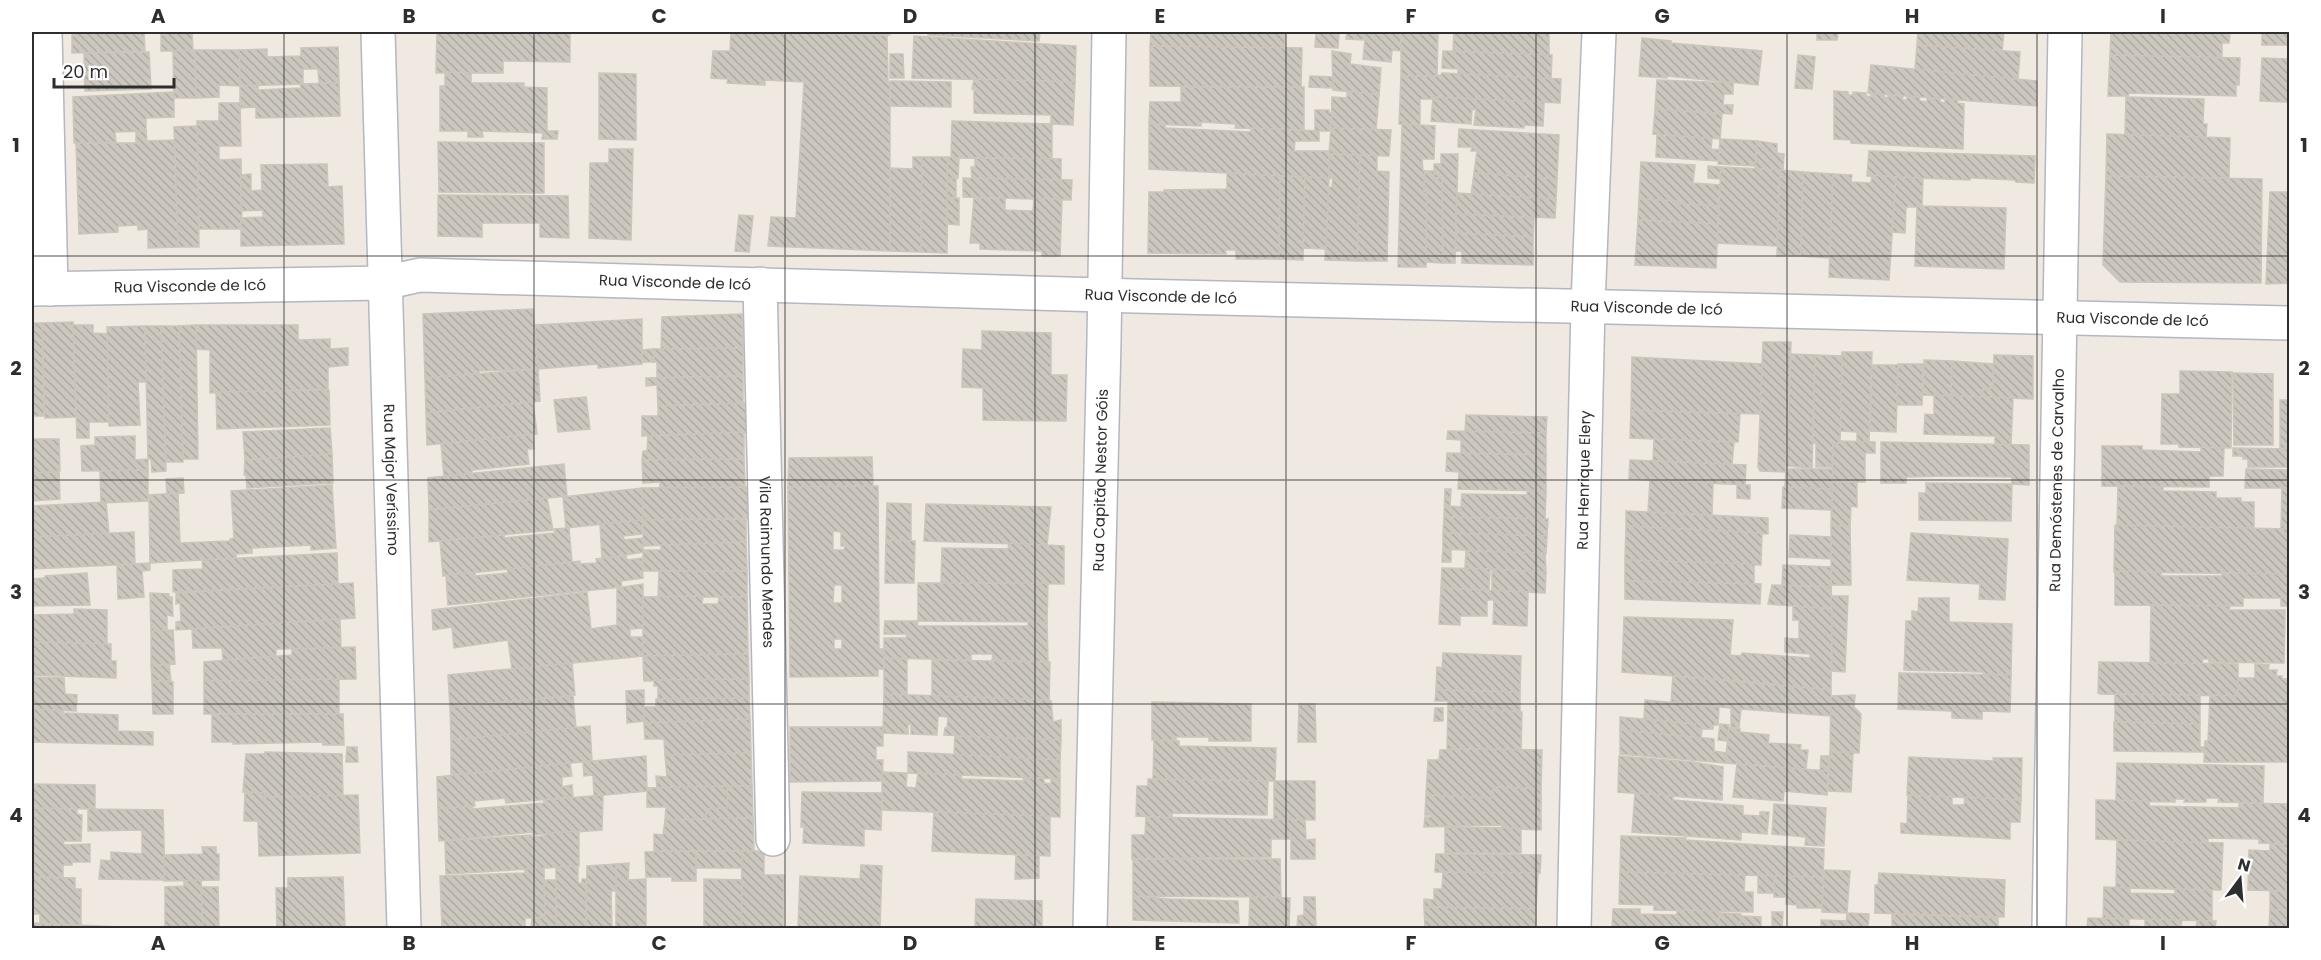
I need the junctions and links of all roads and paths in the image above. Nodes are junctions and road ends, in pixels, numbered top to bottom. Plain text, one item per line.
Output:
1 (45, 32) edge
2 (378, 32) edge
3 (1109, 32) edge
4 (1599, 32) edge
5 (2065, 32) edge
6 (384, 283) junction
7 (760, 284) junction
8 (41, 289) edge
9 (1104, 294) junction
10 (1588, 305) junction
11 (2059, 317) junction
12 (2289, 323) edge
13 (773, 839) dead end
14 (404, 928) edge
15 (1090, 928) edge
16 (1574, 928) edge
17 (2049, 928) edge

1 - 8 street
2 - 6 street, Rua Major Veríssimo
3 - 9 street, Rua Capitão Nestor Góis
4 - 10 street, Rua Henrique Elery
5 - 11 street, Rua Demóstenes de Carvalho
6 - 7 street, Rua Visconde de Icó
6 - 8 street, Rua Visconde de Icó
6 - 14 street, Rua Major Veríssimo
7 - 9 street, Rua Visconde de Icó
7 - 13 street, Vila Raimundo Mendes
9 - 10 street, Rua Visconde de Icó
9 - 15 street, Rua Capitão Nestor Góis
10 - 11 street, Rua Visconde de Icó
10 - 16 street, Rua Henrique Elery
11 - 12 street, Rua Visconde de Icó
11 - 17 street, Rua Demóstenes de Carvalho

